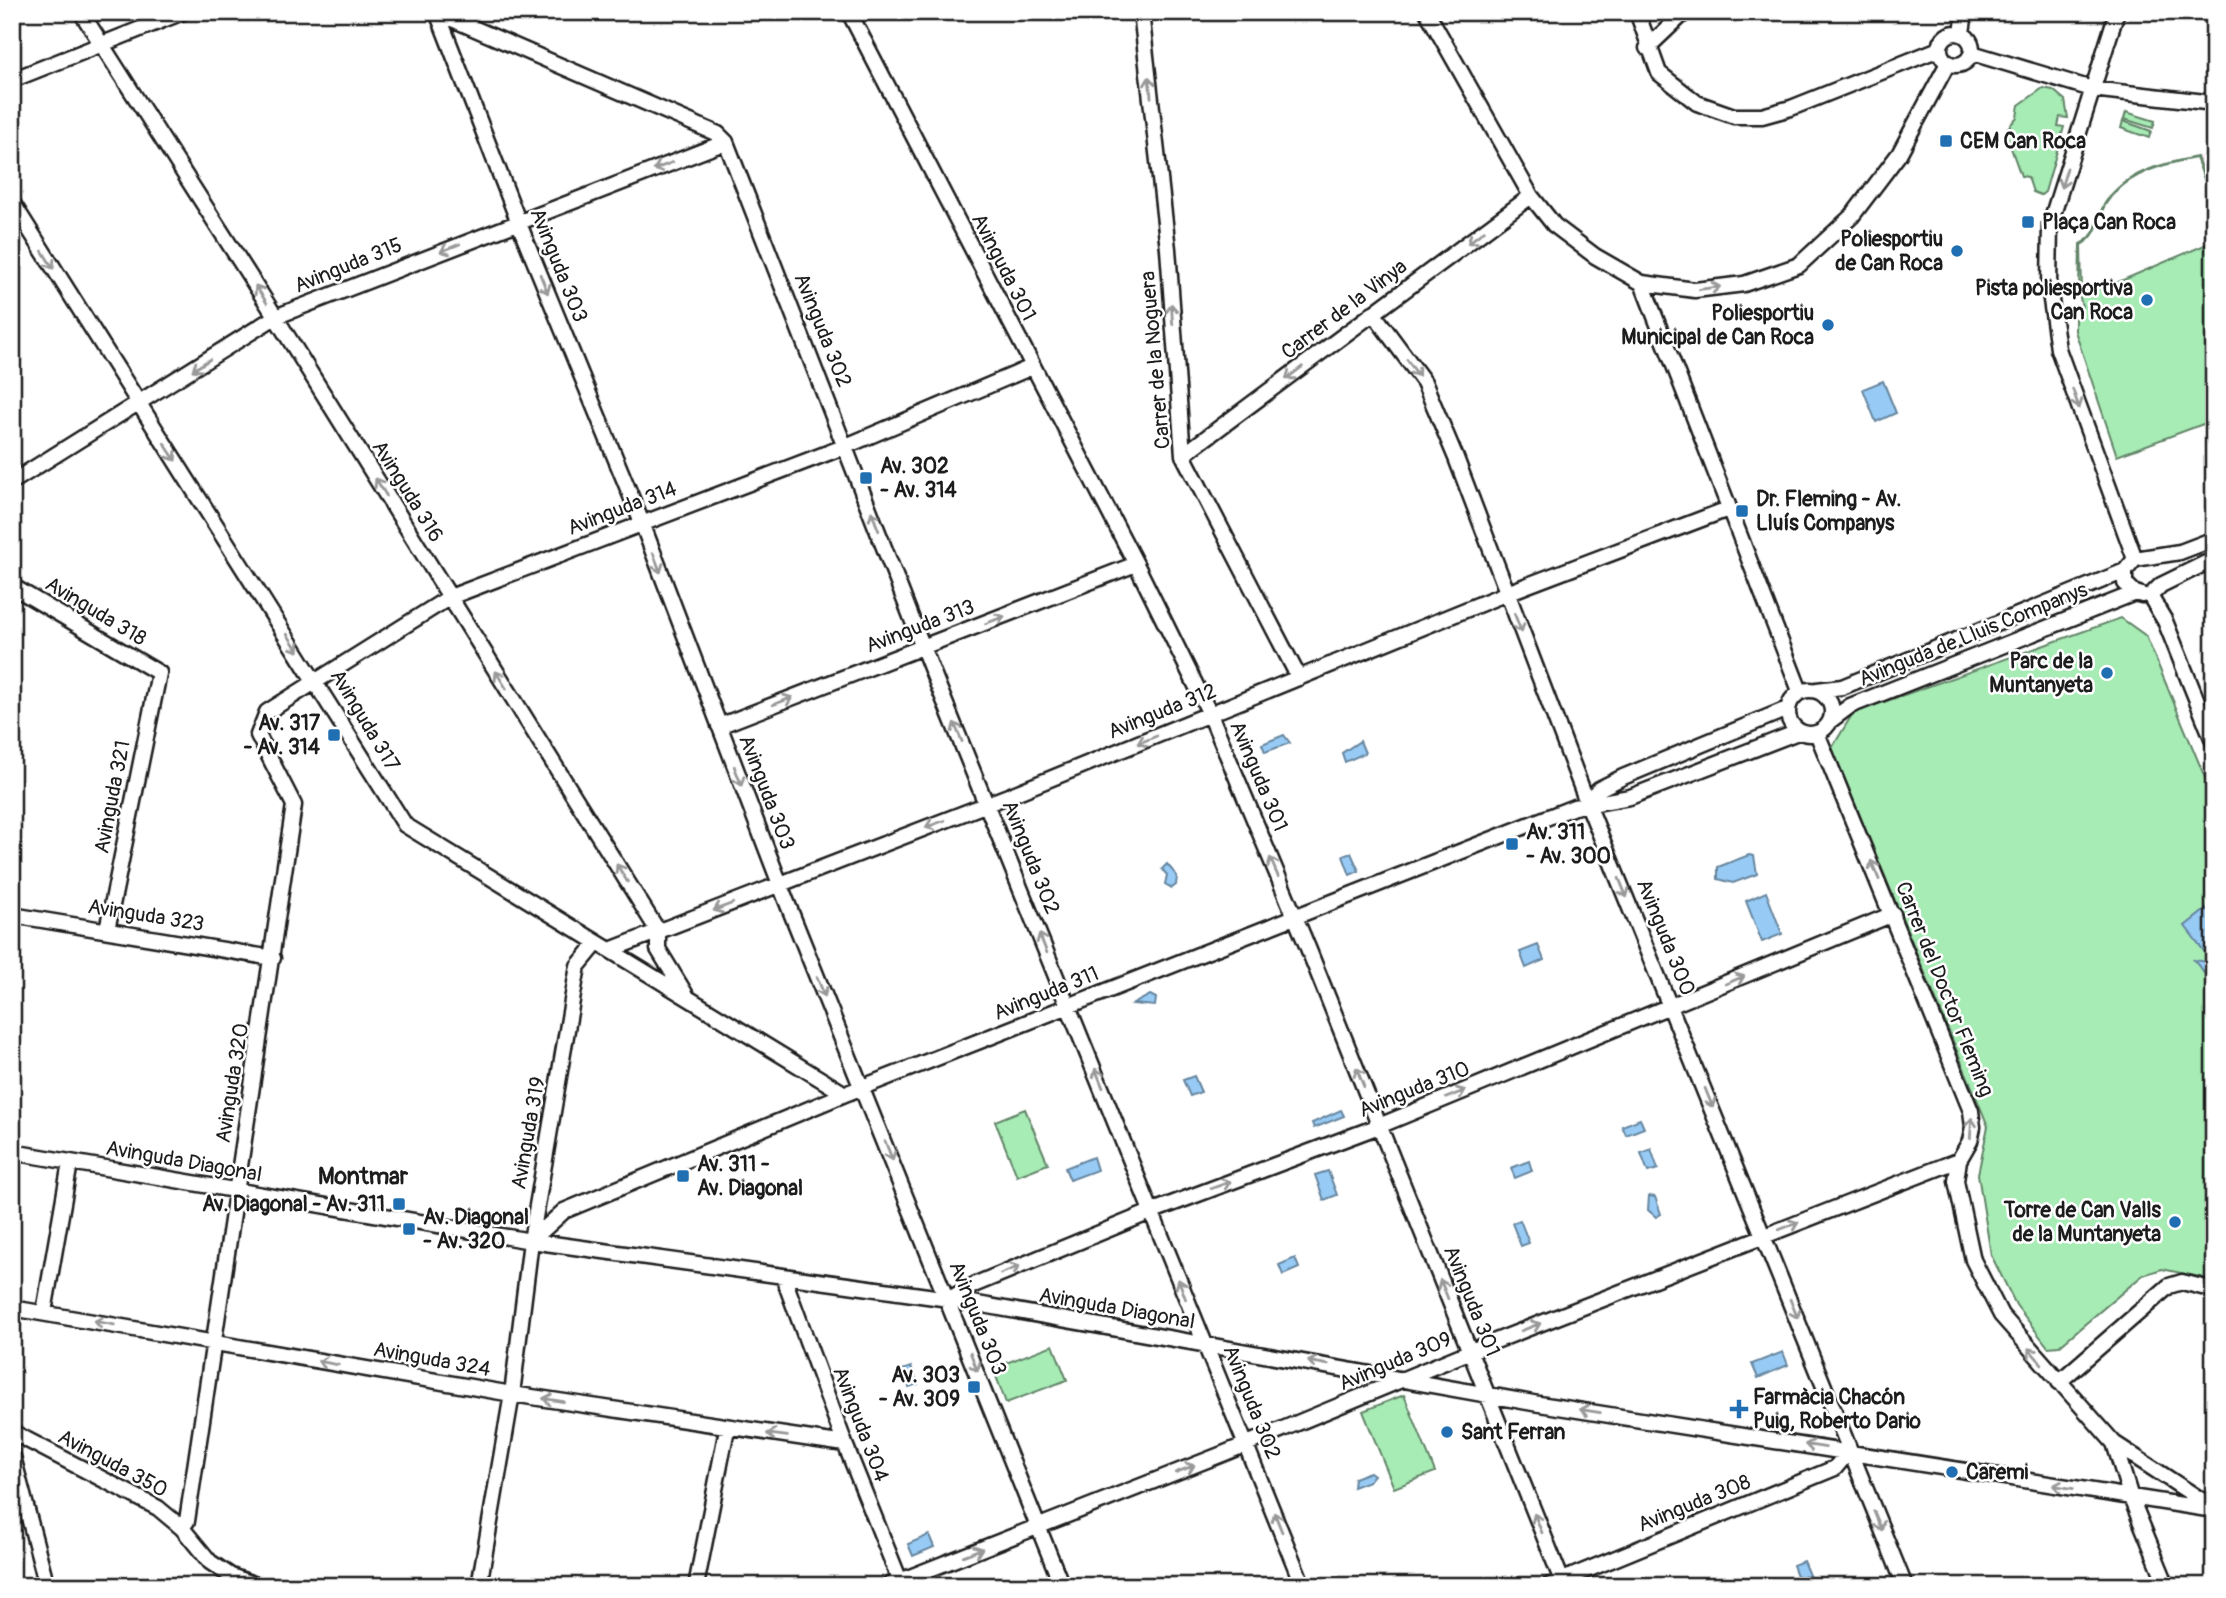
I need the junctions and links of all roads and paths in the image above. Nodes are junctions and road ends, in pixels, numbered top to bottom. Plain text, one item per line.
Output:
1 (81, 12) edge
2 (183, 12) edge
3 (849, 12) edge
4 (1141, 12) edge
5 (1427, 12) edge
6 (1637, 12) edge
7 (1685, 12) edge
8 (1965, 12) edge
9 (2117, 12) edge
10 (437, 13) edge
11 (1962, 33) junction
12 (101, 45) junction
13 (1647, 48) junction
14 (1939, 49) junction
15 (1972, 53) junction
16 (1948, 63) junction
17 (12, 80) edge
18 (2092, 89) junction
19 (2214, 103) edge
20 (726, 142) junction
21 (1531, 196) junction
22 (12, 202) edge
23 (518, 221) junction
24 (1642, 283) junction
25 (1373, 313) junction
26 (275, 317) junction
27 (1032, 367) junction
28 (139, 404) junction
29 (846, 446) junction
30 (1183, 455) junction
31 (12, 482) edge
32 (1728, 509) junction
33 (642, 523) junction
34 (2214, 539) edge
35 (2135, 559) junction
36 (2150, 559) junction
37 (2214, 559) edge
38 (1136, 564) junction
39 (2125, 571) junction
40 (2161, 585) junction
41 (12, 586) edge
42 (1507, 593) junction
43 (2135, 593) junction
44 (2150, 596) junction
45 (450, 597) junction
46 (923, 646) junction
47 (159, 673) joint
48 (1299, 678) junction
49 (316, 679) junction
50 (1817, 690) junction
51 (1800, 691) junction
52 (1787, 709) junction
53 (1210, 714) junction
54 (1830, 721) junction
55 (719, 726) junction
56 (1798, 732) junction
57 (1817, 733) junction
58 (258, 735) joint
59 (2214, 743) edge
60 (1587, 802) junction
61 (988, 804) junction
62 (779, 884) junction
63 (1893, 914) junction
64 (12, 915) edge
65 (1294, 916) junction
66 (107, 930) junction
67 (658, 931) junction
68 (597, 943) junction
69 (610, 950) junction
70 (273, 958) junction
71 (687, 996) junction
72 (1069, 1006) junction
73 (1672, 1006) junction
74 (863, 1088) junction
75 (845, 1094) junction
76 (1379, 1126) junction
77 (12, 1152) edge
78 (1959, 1160) junction
79 (70, 1163) junction
80 (237, 1191) junction
81 (1153, 1211) junction
82 (1765, 1235) junction
83 (531, 1241) junction
84 (783, 1276) junction
85 (2214, 1290) edge
86 (949, 1299) junction
87 (12, 1308) edge
88 (44, 1312) junction
89 (216, 1343) junction
90 (1205, 1344) junction
91 (1470, 1352) junction
92 (1408, 1379) junction
93 (2059, 1382) junction
94 (512, 1394) junction
95 (1487, 1395) junction
96 (727, 1429) junction
97 (12, 1432) edge
98 (1246, 1443) junction
99 (2114, 1443) junction
100 (845, 1444) junction
101 (1849, 1451) junction
102 (12, 1453) edge
103 (2131, 1498) junction
104 (2214, 1509) edge
105 (1038, 1527) junction
106 (182, 1528) junction
107 (896, 1584) edge
108 (1558, 1584) edge
109 (47, 1586) edge
110 (257, 1586) edge
111 (479, 1586) edge
112 (696, 1586) edge
113 (1062, 1586) edge
114 (1304, 1586) edge
115 (1905, 1586) edge
116 (2167, 1586) edge

1 - 12 street, Avinguda 316
2 - 12 street
3 - 27 street, Avinguda 301
30 -> 4 street, Carrer de la Noguera
5 - 21 street
6 - 13 street
7 - 13 street
8 - 11 street
9 - 18 street
10 - 20 street
10 - 23 street, Avinguda 303
11 - 14 street
11 - 15 street
12 - 17 street
26 -> 12 street, Avinguda 316
13 - 14 street
14 - 16 street
15 - 16 street
15 - 18 street
24 -> 16 street
18 - 19 street
18 -> 35 street
20 -> 23 street, Avinguda 315
20 - 29 street, Avinguda 302
21 - 24 street
21 -> 25 street, Carrer de la Vinya
22 -> 28 street, Avinguda 317
23 -> 26 street, Avinguda 315
23 -> 33 street, Avinguda 303
24 - 32 street
25 -> 30 street, Carrer de la Vinya
25 -> 42 street, Avinguda 300
26 -> 28 street, Avinguda 315
45 -> 26 street, Avinguda 316
27 - 29 street, Avinguda 314
27 - 38 street, Avinguda 301
28 - 31 street, Avinguda 315
28 -> 49 street, Avinguda 317
29 - 33 street, Avinguda 314
46 -> 29 street, Avinguda 302
30 - 48 street, Carrer de la Noguera
32 - 42 street, Avinguda 312
32 - 51 street
33 - 45 street, Avinguda 314
33 -> 55 street, Avinguda 303
34 - 36 street
35 - 36 street
35 - 39 street
36 - 40 street
37 - 40 street
46 -> 38 street, Avinguda 313
38 - 53 street, Avinguda 301
39 - 43 street
39 - 50 street, Avinguda de Lluis Companys
40 - 44 street
41 - 47 street, Avinguda 318
42 - 48 street, Avinguda 312
42 -> 60 street, Avinguda 300
43 - 44 street
43 - 54 street, Avinguda de Lluis Companys
44 - 59 street
45 - 49 street, Avinguda 314
67 -> 45 street, Avinguda 316
55 -> 46 street, Avinguda 313
61 -> 46 street, Avinguda 302
47 - 66 street, Avinguda 321
48 - 53 street, Avinguda 312
49 - 58 street, Avinguda 314
49 - 68 street, Avinguda 317
50 - 51 street
50 - 54 street
51 - 52 street
52 - 56 street
52 - 60 street
53 -> 61 street, Avinguda 312
65 -> 53 street, Avinguda 301
54 - 57 street
55 -> 62 street, Avinguda 303
56 - 57 street
56 - 60 street
63 -> 57 street, Carrer del Doctor Fleming
58 - 70 street, Avinguda 320
60 - 65 street, Avinguda 311
60 -> 73 street, Avinguda 300
61 -> 62 street, Avinguda 312
72 -> 61 street, Avinguda 302
62 -> 67 street, Avinguda 312
62 -> 74 street, Avinguda 303
73 -> 63 street, Avinguda 310
78 -> 63 street, Carrer del Doctor Fleming
64 - 66 street, Avinguda 323
65 - 72 street, Avinguda 311
76 -> 65 street, Avinguda 301
66 - 70 street, Avinguda 323
67 - 69 street, Avinguda 312
67 - 71 street, Avinguda 316
68 - 69 street, Avinguda 317
68 - 83 street, Avinguda 319
69 - 71 street, Avinguda 317
70 - 80 street, Avinguda 320
71 - 75 street, Avinguda 317
72 - 74 street, Avinguda 311
81 -> 72 street, Avinguda 302
76 -> 73 street, Avinguda 310
73 -> 82 street, Avinguda 300
74 - 75 street, Avinguda 311
74 -> 86 street, Avinguda 303
75 - 83 street, Avinguda 311
81 -> 76 street, Avinguda 310
91 -> 76 street, Avinguda 301
77 - 79 street, Avinguda Diagonal
82 -> 78 street, Avinguda 309
93 -> 78 street, Carrer del Doctor Fleming
79 - 80 street, Avinguda Diagonal
79 - 88 street
80 - 83 street, Avinguda Diagonal
80 - 89 street, Avinguda 320
86 -> 81 street, Avinguda 310
90 -> 81 street, Avinguda 302
91 -> 82 street, Avinguda 309
82 -> 101 street, Avinguda 300
83 - 84 street, Avinguda Diagonal
83 - 94 street, Avinguda 319
84 - 86 street, Avinguda Diagonal
84 - 100 street, Avinguda 304
85 - 93 street
86 - 90 street, Avinguda Diagonal
86 -> 105 street, Avinguda 303
87 - 88 street, Avinguda 324
89 -> 88 street, Avinguda 324
94 -> 89 street, Avinguda 324
89 - 106 street, Avinguda 320
92 -> 90 street, Avinguda Diagonal
90 - 98 street, Avinguda 302
91 - 92 street, Avinguda 309
91 - 95 street, Avinguda 301
92 - 95 street, Avinguda Diagonal
92 - 98 street, Avinguda 309
93 - 99 street, Carrer del Doctor Fleming
96 -> 94 street, Avinguda 324
94 - 111 street, Avinguda 319
101 -> 95 street, Avinguda Diagonal
108 -> 95 street, Avinguda 301
100 -> 96 street, Avinguda 324
96 - 112 street
97 - 106 street, Avinguda 350
105 -> 98 street, Avinguda 309
114 -> 98 street, Avinguda 302
99 - 103 street, Carrer del Doctor Fleming
99 - 104 street, Avinguda Diagonal
100 - 107 street, Avinguda 304
103 -> 101 street, Avinguda Diagonal
101 - 108 street, Avinguda 308
101 -> 115 street, Avinguda 300
102 - 109 street
103 - 104 street, Avinguda Diagonal
103 - 116 street, Carrer del Doctor Fleming
107 -> 105 street, Avinguda 309
105 - 113 street, Avinguda 303
106 - 110 street, Avinguda 350

